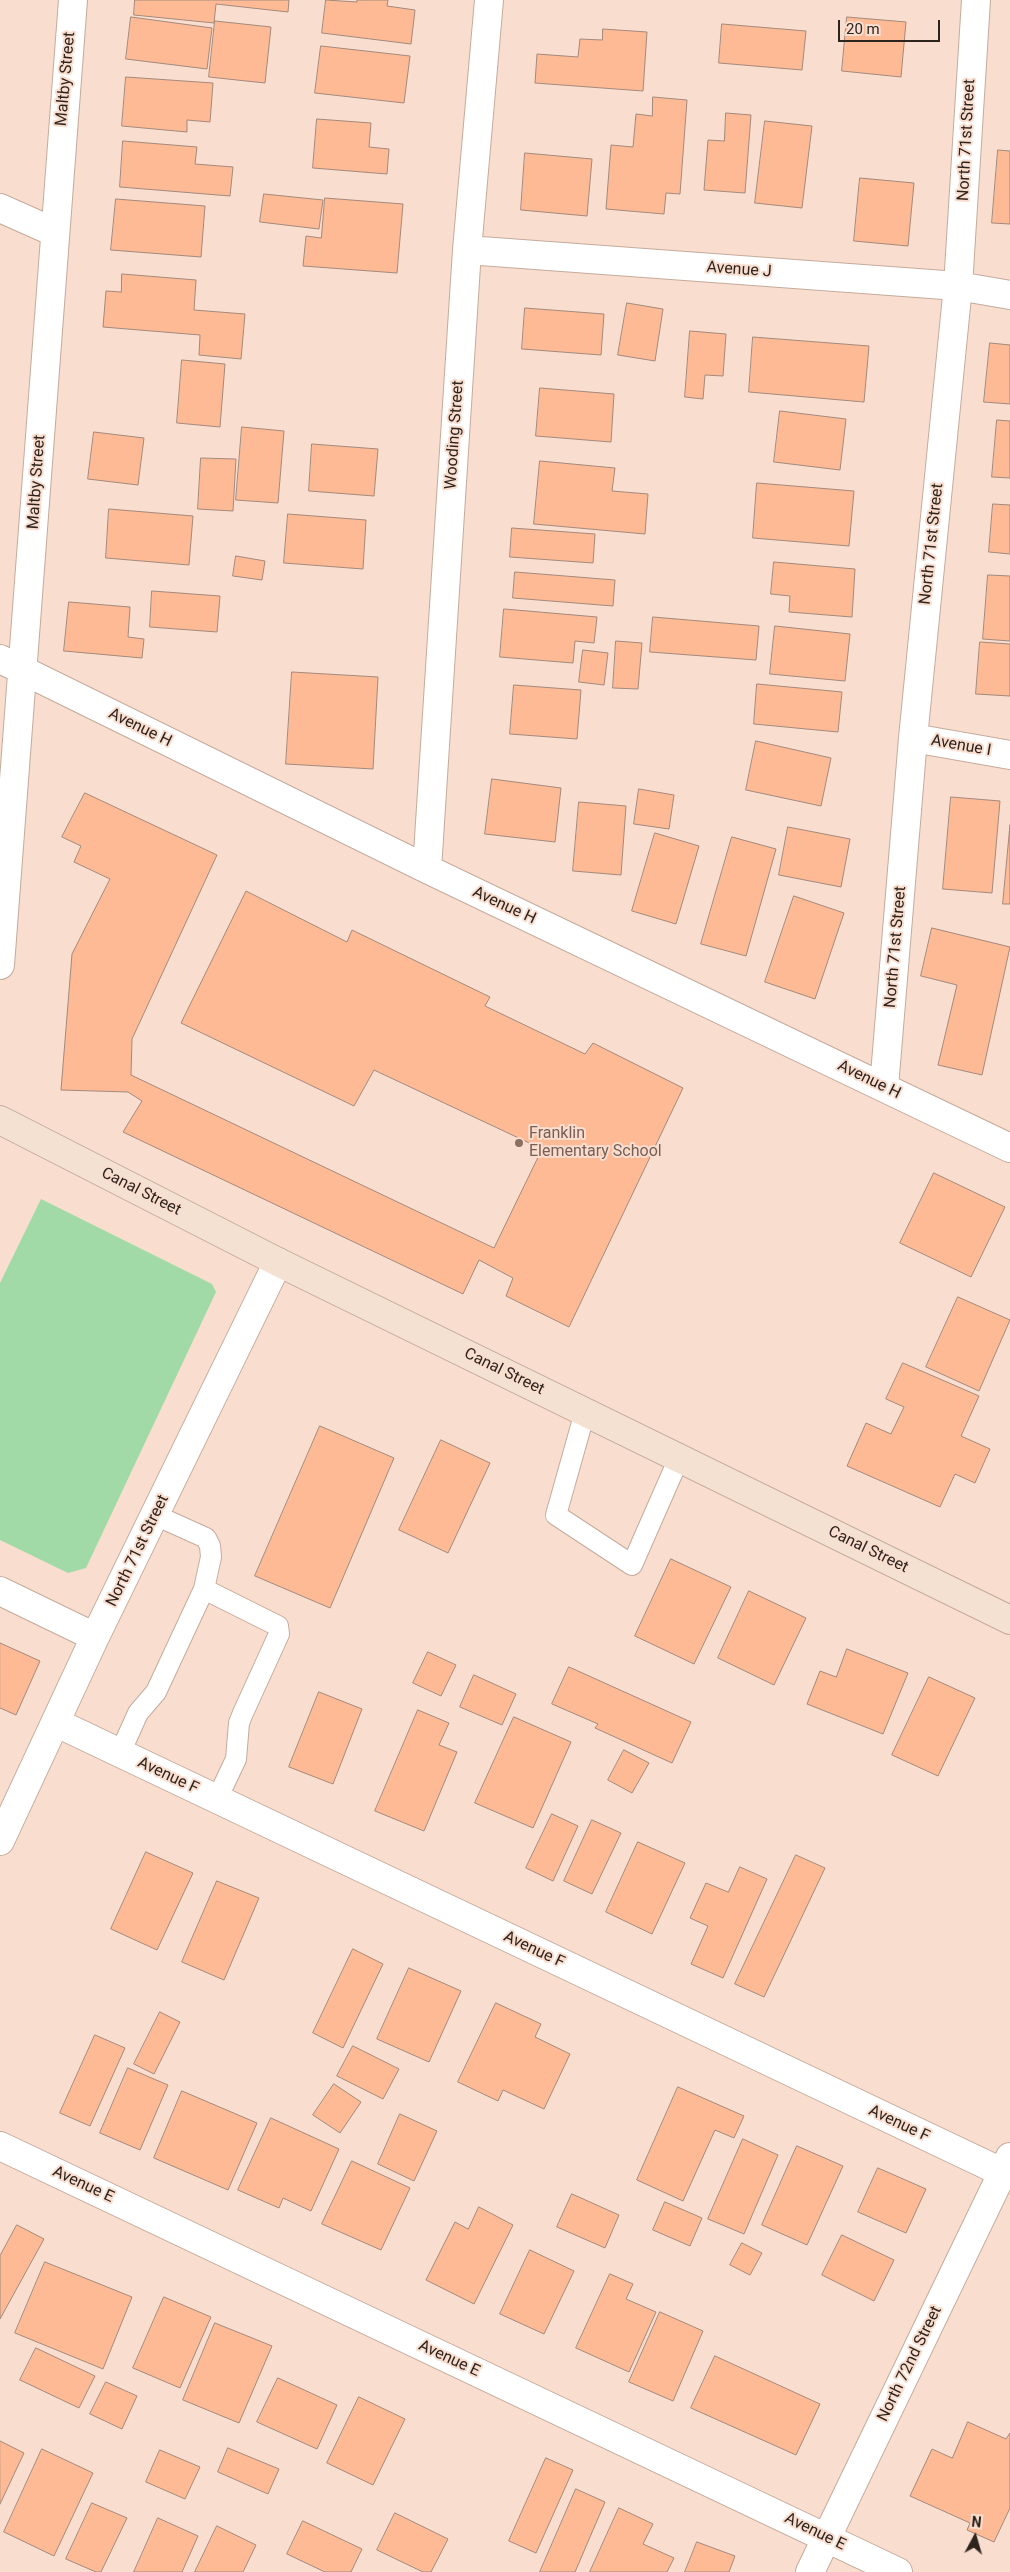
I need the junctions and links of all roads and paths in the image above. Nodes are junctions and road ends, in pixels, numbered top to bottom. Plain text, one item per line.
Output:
1 (73, 0) edge
2 (488, 0) edge
3 (976, 0) edge
4 (0, 208) edge
5 (54, 232) junction
6 (467, 250) junction
7 (958, 286) junction
8 (1010, 295) edge
9 (12, 665) edge
10 (913, 738) junction
11 (1010, 755) edge
12 (427, 870) junction
13 (0, 965) edge
14 (884, 1087) junction
15 (0, 1120) edge
16 (1010, 1148) edge
17 (278, 1262) junction
18 (585, 1412) junction
19 (679, 1458) junction
20 (155, 1515) junction
21 (204, 1589) junction
22 (0, 1591) edge
23 (1010, 1620) edge
24 (95, 1637) junction
25 (57, 1723) junction
26 (120, 1753) junction
27 (217, 1799) junction
28 (0, 1841) edge
29 (0, 2146) edge
30 (1007, 2168) edge
31 (826, 2537) junction
32 (810, 2572) edge
33 (898, 2572) edge

1 - 5 street, Maltby Street
2 - 6 street, Wooding Street
3 - 7 street, North 71st Street
4 - 5 street
5 - 9 street, Maltby Street
6 - 7 street, Avenue J
6 - 12 street, Wooding Street
7 - 8 street, Avenue J
7 - 10 street, North 71st Street
9 - 12 street, Avenue H
9 - 13 street, Maltby Street
10 - 11 street, Avenue I
10 - 14 street, North 71st Street
12 - 14 street, Avenue H
14 - 16 street, Avenue H
15 - 17 street, Canal Street
17 - 18 street, Canal Street
17 - 20 street, North 71st Street
18 - 19 street, Canal Street
18 - 19 lane
19 - 23 street, Canal Street
20 - 21 lane
20 - 24 street, North 71st Street
21 - 26 lane
21 - 27 lane
22 - 24 street
24 - 25 street, North 71st Street
25 - 26 street, Avenue F
25 - 28 street, North 71st Street
26 - 27 street, Avenue F
27 - 30 street, Avenue F
29 - 31 street, Avenue E
30 - 31 street, North 72nd Street
31 - 32 street, North 72nd Street
31 - 33 street, Avenue E

